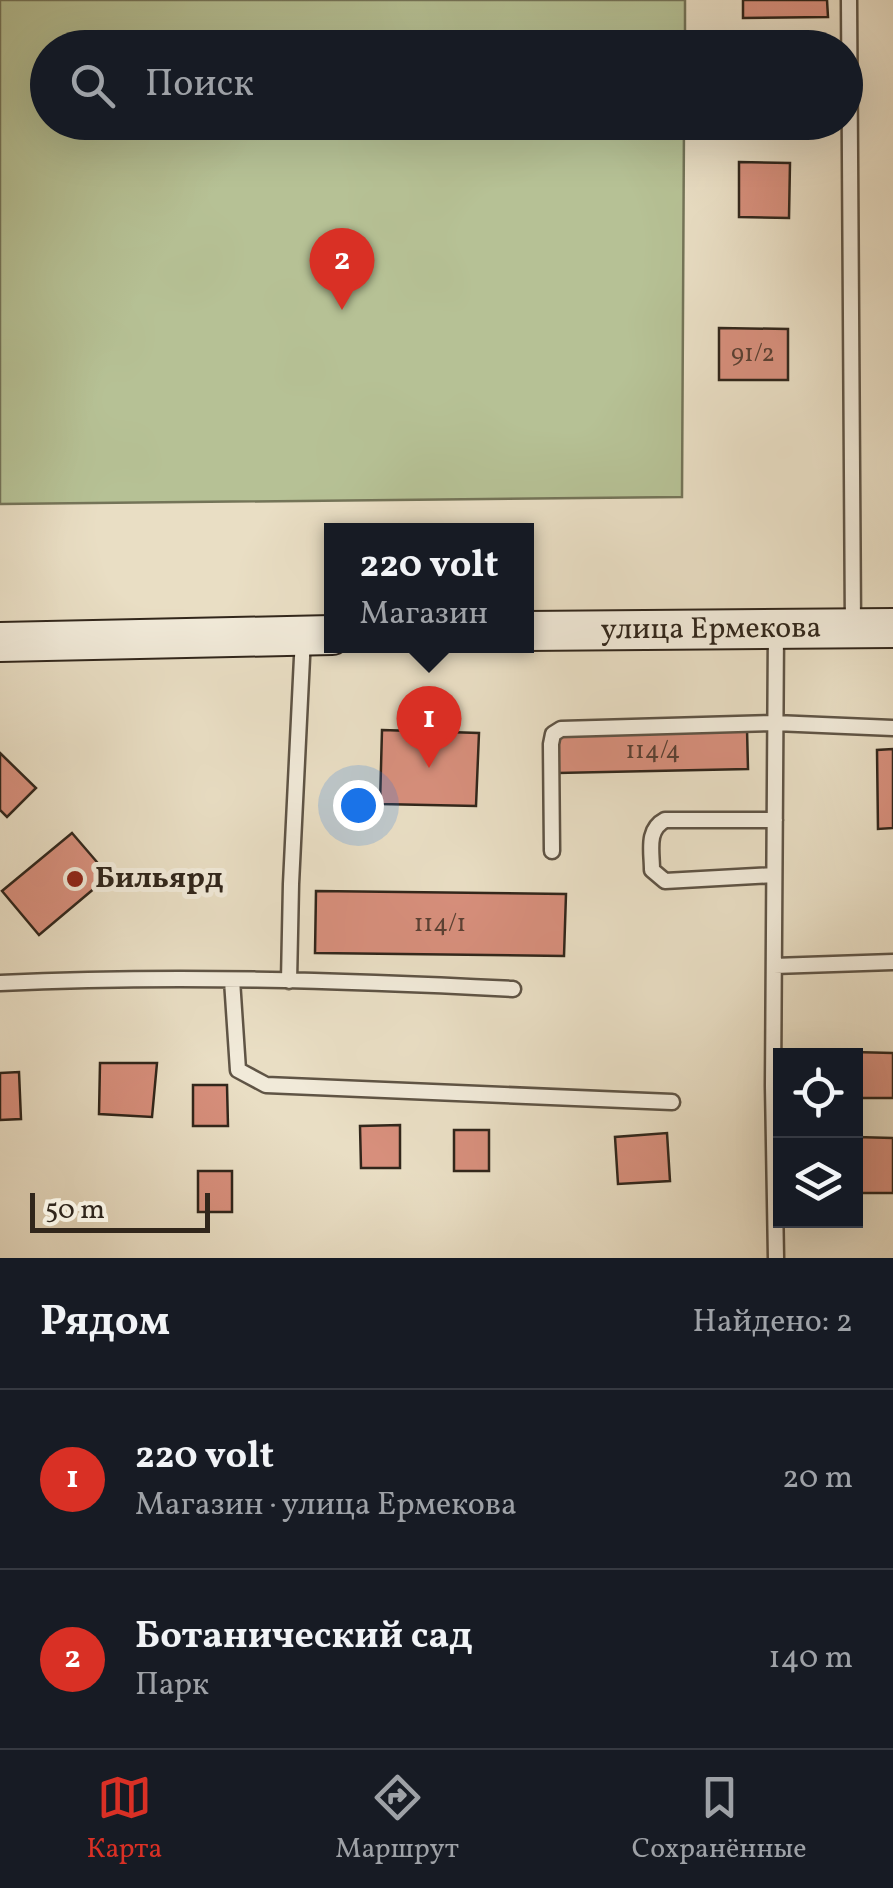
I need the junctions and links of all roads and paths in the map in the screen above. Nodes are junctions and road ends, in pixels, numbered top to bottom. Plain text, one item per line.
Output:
1 (849, 0) edge
2 (849, 30) edge
3 (850, 140) edge
4 (776, 628) junction
5 (853, 628) junction
6 (893, 628) edge
7 (534, 631) edge
8 (317, 635) edge
9 (0, 642) edge
10 (775, 723) junction
11 (893, 728) edge
12 (775, 820) junction
13 (552, 851) dead end
14 (774, 876) junction
15 (893, 962) edge
16 (774, 966) junction
17 (232, 980) junction
18 (289, 981) junction
19 (0, 983) edge
20 (512, 989) dead end
21 (672, 1102) dead end
22 (776, 1258) edge

1 - 2 lane
3 - 5 lane
4 - 5 main road, улица Ермекова
4 - 7 main road, улица Ермекова
4 - 10 lane
5 - 6 main road, улица Ермекова
8 - 9 main road
8 - 18 lane
10 - 11 lane
10 - 12 lane
10 - 13 lane
12 - 14 lane
12 - 14 lane
14 - 16 lane
15 - 16 lane
16 - 22 lane
17 - 18 lane
17 - 19 lane
17 - 21 lane
18 - 20 lane

